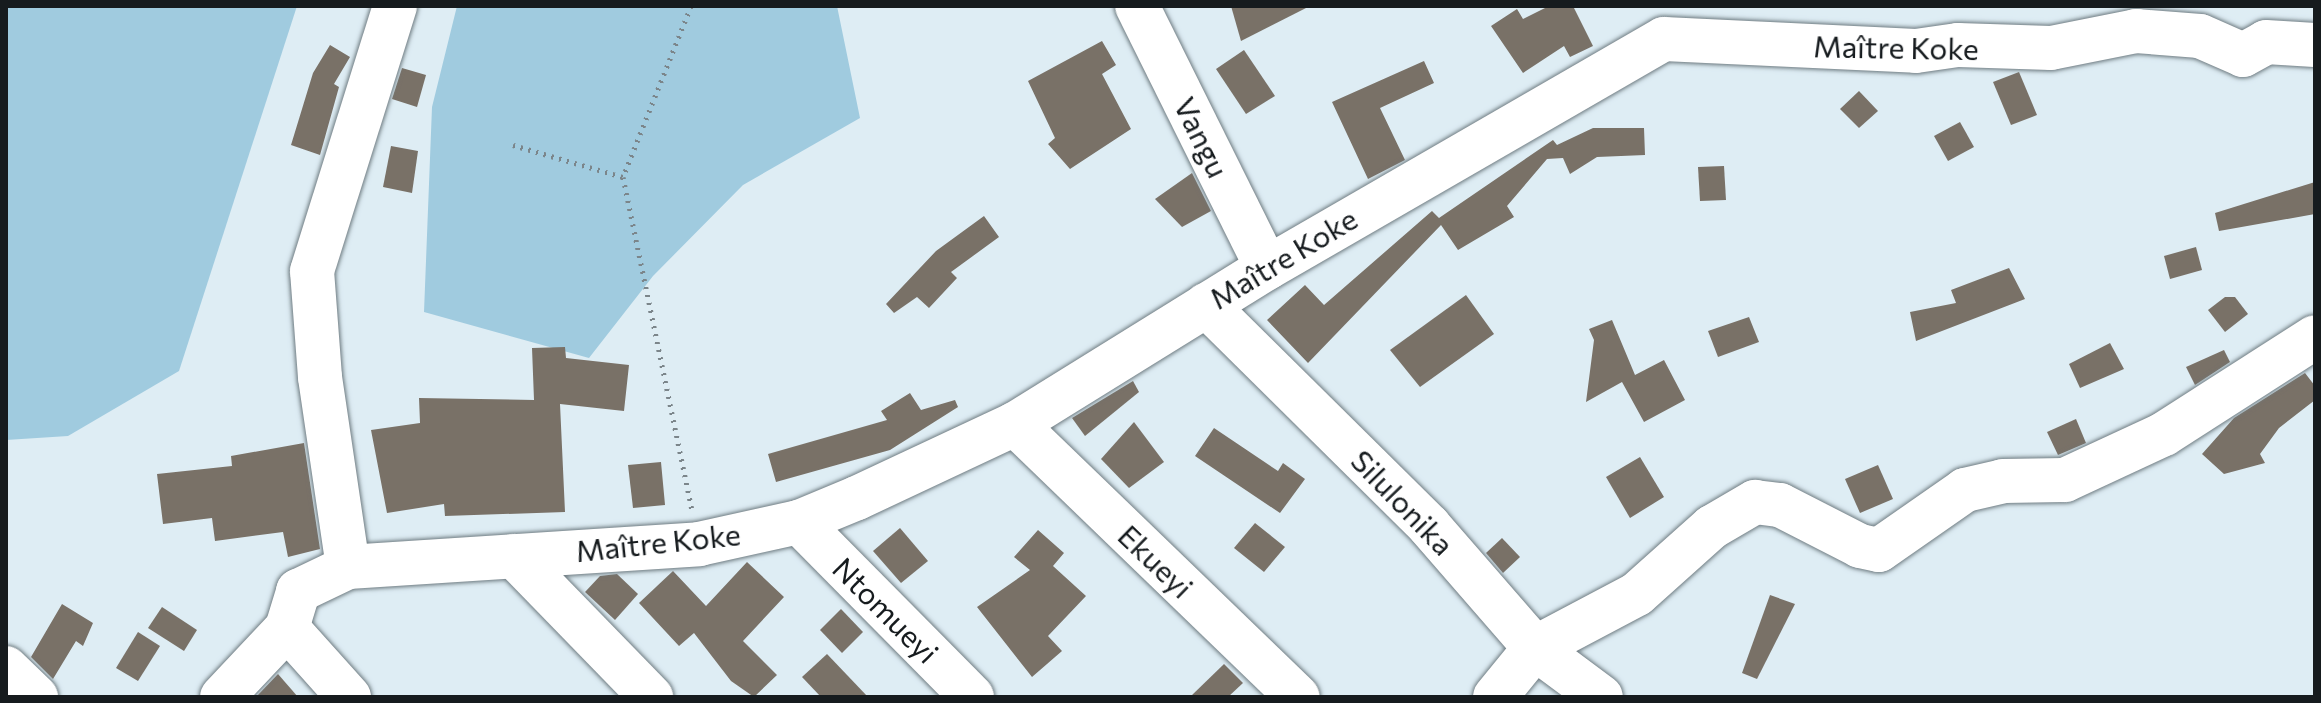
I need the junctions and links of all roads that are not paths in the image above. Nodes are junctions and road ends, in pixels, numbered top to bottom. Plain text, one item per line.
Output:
1 (395, 6) edge
2 (1137, 6) edge
3 (1668, 23) edge
4 (2315, 45) edge
5 (1267, 268) junction
6 (1206, 305) junction
7 (2315, 337) edge
8 (1015, 424) junction
9 (799, 522) junction
10 (514, 556) junction
11 (348, 567) junction
12 (287, 628) junction
13 (1535, 648) junction
14 (6, 668) edge
15 (36, 697) edge
16 (222, 697) edge
17 (349, 697) edge
18 (651, 697) edge
19 (972, 697) edge
20 (1298, 697) edge
21 (1495, 697) edge
22 (1601, 697) edge

1 - 11 street
2 - 5 street, Vangu
3 - 4 street, Maître Koke
3 - 5 street, Maître Koke
5 - 6 street, Maître Koke
6 - 8 street, Maître Koke
6 - 13 street, Silulonika
7 - 13 street
8 - 9 street, Maître Koke
8 - 20 street, Ekueyi
9 - 10 street, Maître Koke
9 - 19 street, Ntomueyi
10 - 11 street, Maître Koke
10 - 18 street
11 - 12 street, Maître Koke
12 - 16 street
12 - 17 street
13 - 21 street
13 - 22 street, Silulonika
14 - 15 street

